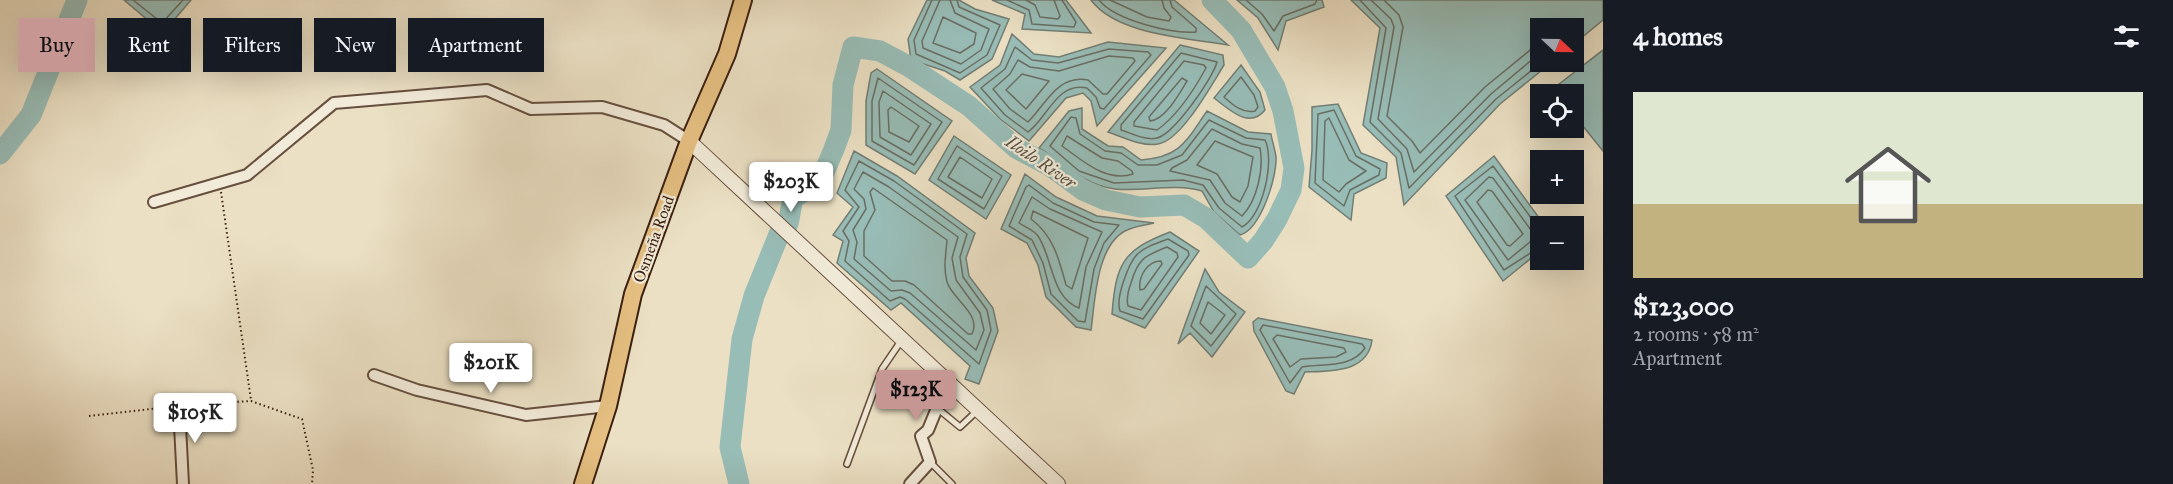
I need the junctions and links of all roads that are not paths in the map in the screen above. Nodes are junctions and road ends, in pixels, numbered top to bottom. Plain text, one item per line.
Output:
1 (743, 0) edge
2 (689, 141) junction
3 (154, 202) dead end
4 (902, 339) junction
5 (374, 375) dead end
6 (954, 388) junction
7 (179, 406) road end
8 (608, 406) junction
9 (937, 408) junction
10 (978, 410) junction
11 (930, 462) junction
12 (847, 464) dead end
13 (183, 484) edge
14 (583, 484) edge
15 (910, 484) edge
16 (952, 484) edge
17 (1058, 484) edge

1 - 2 main road, Osmeña Road
2 - 3 street
2 - 4 street
2 - 8 main road, Osmeña Road
4 - 6 street
4 - 12 lane
5 - 8 street
6 - 9 street
6 - 10 street
7 - 13 street
8 - 14 main road, Osmeña Road
9 - 10 lane
9 - 11 street
10 - 17 street
11 - 15 street
11 - 16 lane

